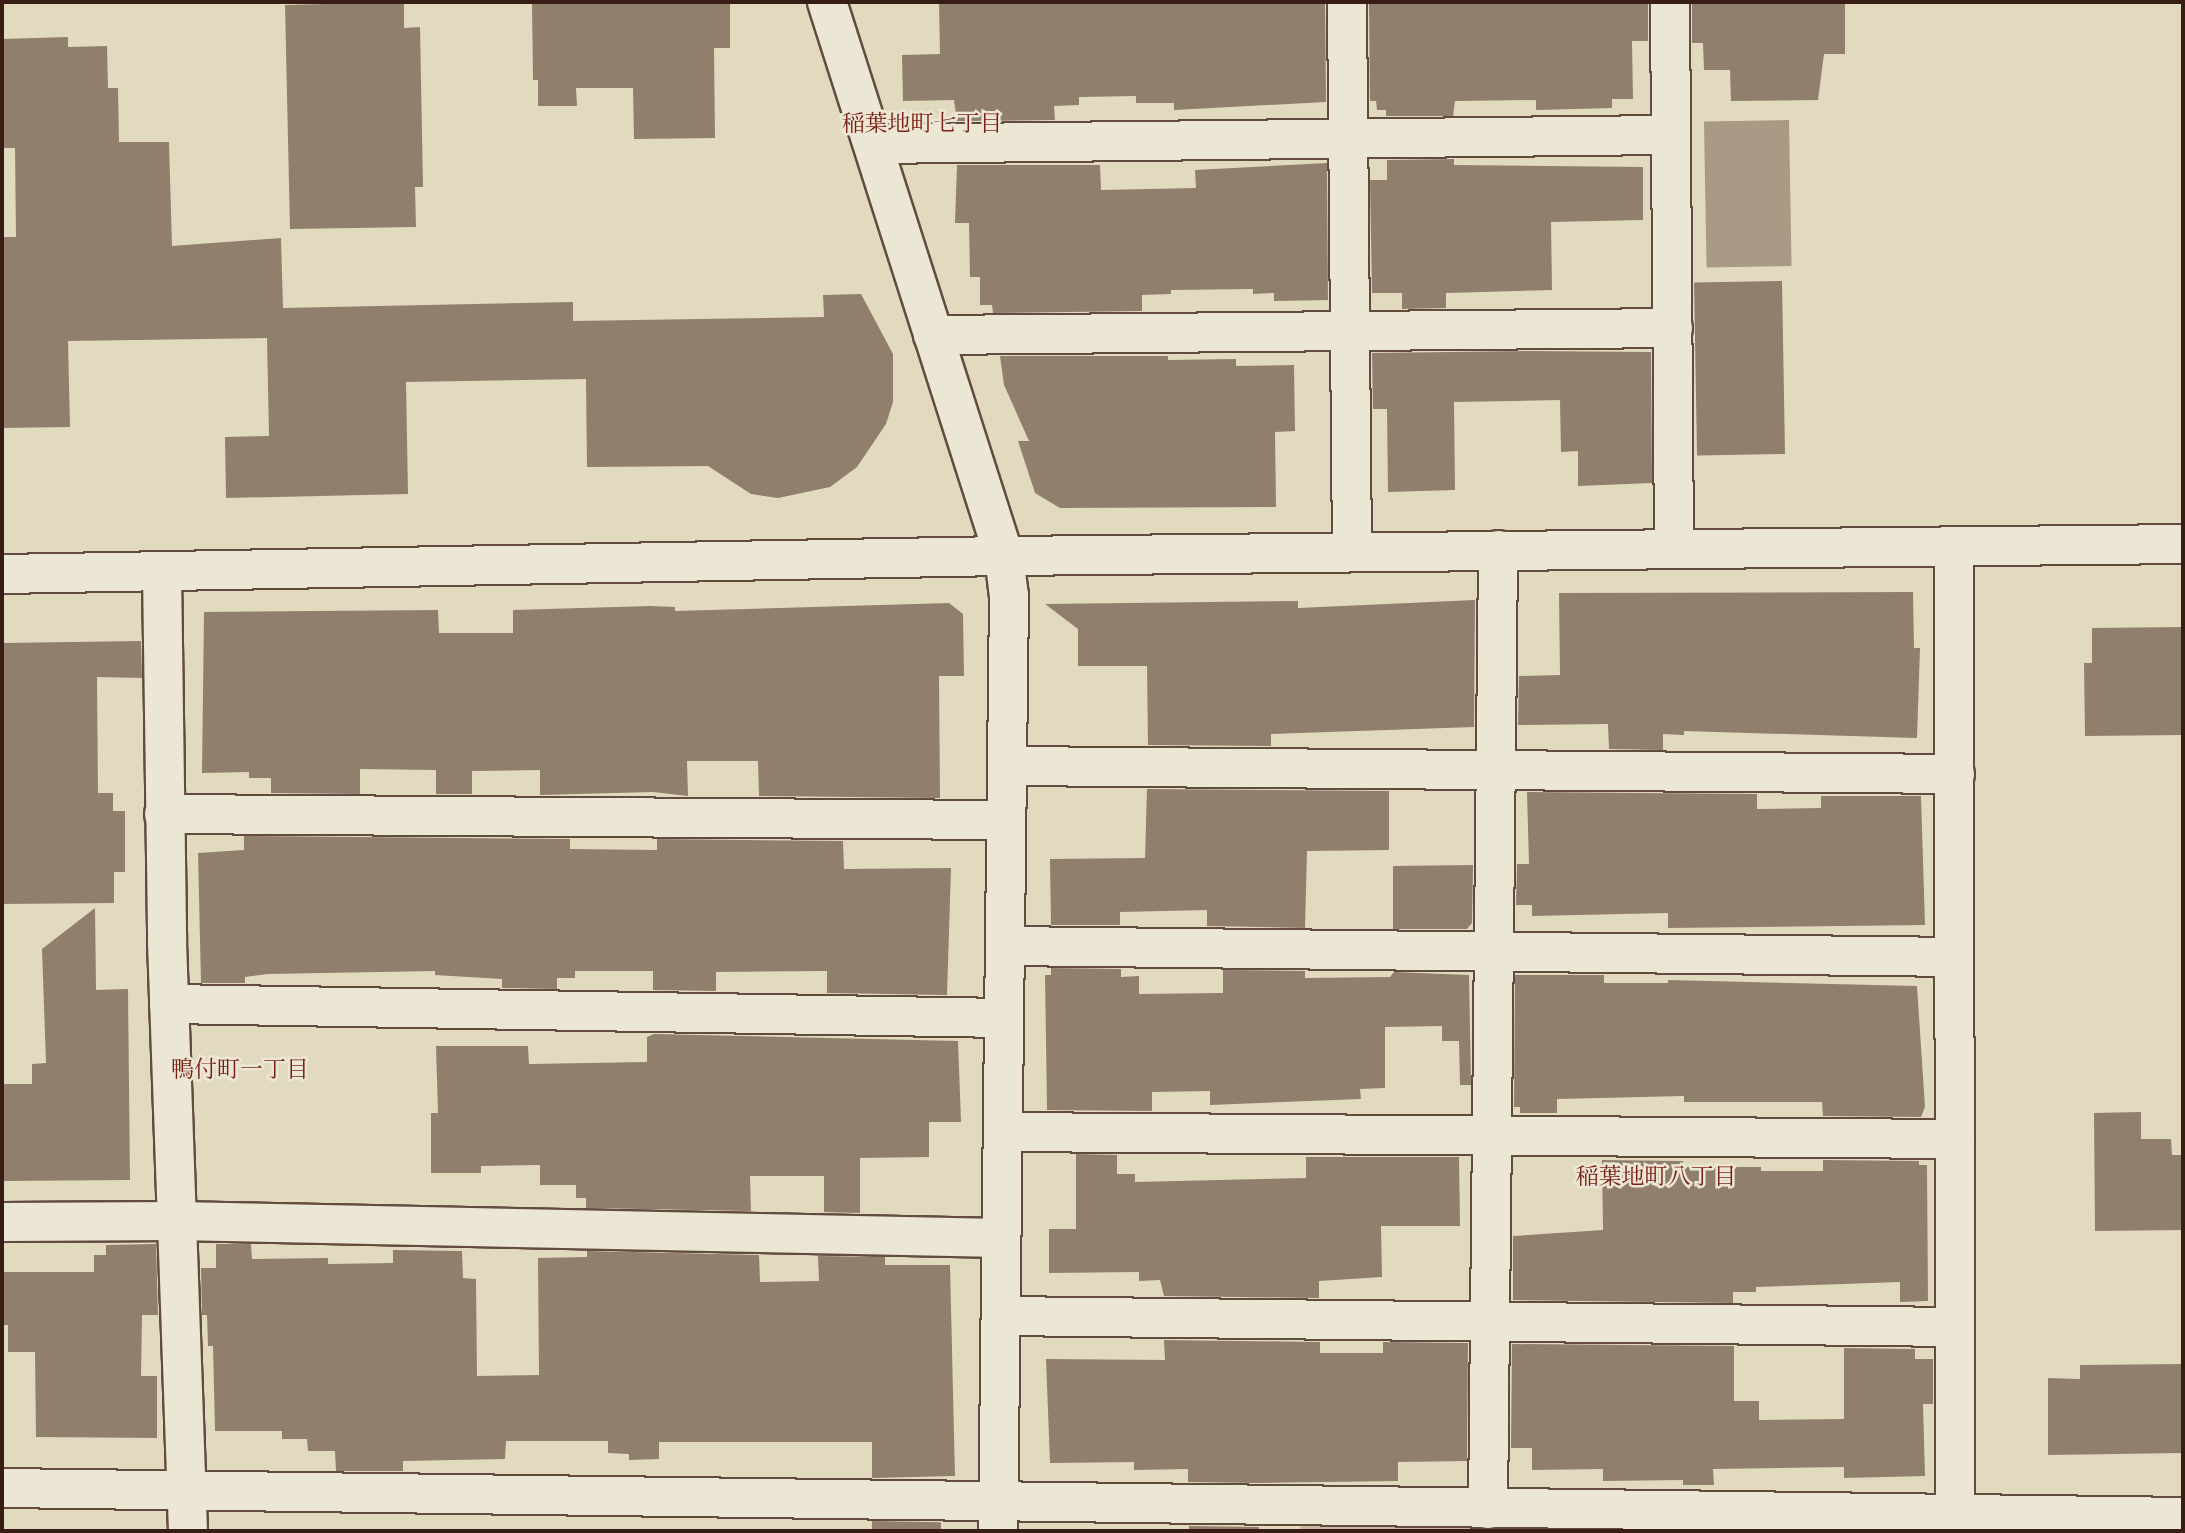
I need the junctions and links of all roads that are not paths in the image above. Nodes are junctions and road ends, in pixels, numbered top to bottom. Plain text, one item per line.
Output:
1 (827, 2) edge
2 (1347, 2) edge
3 (1670, 2) edge
4 (1671, 135) junction
5 (1349, 138) junction
6 (873, 144) junction
7 (1673, 328) junction
8 (1351, 331) junction
9 (933, 335) junction
10 (2183, 544) edge
11 (1955, 546) junction
12 (1674, 548) junction
13 (1498, 550) junction
14 (1352, 552) junction
15 (1004, 556) junction
16 (162, 571) junction
17 (2, 574) edge
18 (1007, 766) junction
19 (1496, 770) junction
20 (1955, 774) junction
21 (164, 814) junction
22 (1006, 820) junction
23 (1005, 946) junction
24 (1494, 951) junction
25 (1955, 957) junction
26 (169, 1004) junction
27 (1004, 1018) junction
28 (1003, 1132) junction
29 (1492, 1136) junction
30 (1955, 1139) junction
31 (2, 1222) edge
32 (177, 1222) junction
33 (1001, 1238) junction
34 (1001, 1316) junction
35 (1489, 1318) junction
36 (1955, 1327) junction
37 (2, 1488) edge
38 (187, 1491) junction
39 (1488, 1509) junction
40 (1955, 1514) junction
41 (998, 1517) edge
42 (2183, 1517) edge
43 (1281, 1519) edge
44 (1876, 1522) edge
45 (188, 1531) edge

1 - 6 street
2 - 5 street
3 - 4 street
4 - 5 street
4 - 7 street
5 - 6 street
5 - 8 street
6 - 9 street
7 - 8 street
7 - 12 street
8 - 9 street
8 - 14 street
9 - 15 street
10 - 11 street
11 - 12 street
11 - 20 street
12 - 13 street
13 - 14 street
13 - 19 street
14 - 15 street
15 - 16 street
15 - 18 street
16 - 17 street
16 - 21 street
18 - 19 street
18 - 22 street
19 - 20 street
19 - 24 street
20 - 25 street
21 - 22 street
21 - 26 street
22 - 23 street
23 - 24 street
23 - 27 street
24 - 25 street
24 - 29 street
25 - 30 street
26 - 27 street
26 - 32 street
27 - 28 street
28 - 29 street
28 - 33 street
29 - 30 street
29 - 35 street
30 - 36 street
31 - 32 street
32 - 33 street
32 - 38 street
33 - 34 street
34 - 35 street
34 - 41 street
35 - 36 street
35 - 39 street
36 - 40 street
37 - 38 street
38 - 41 street
38 - 45 street
39 - 43 street
39 - 44 street
40 - 42 street
40 - 44 street
41 - 43 street

